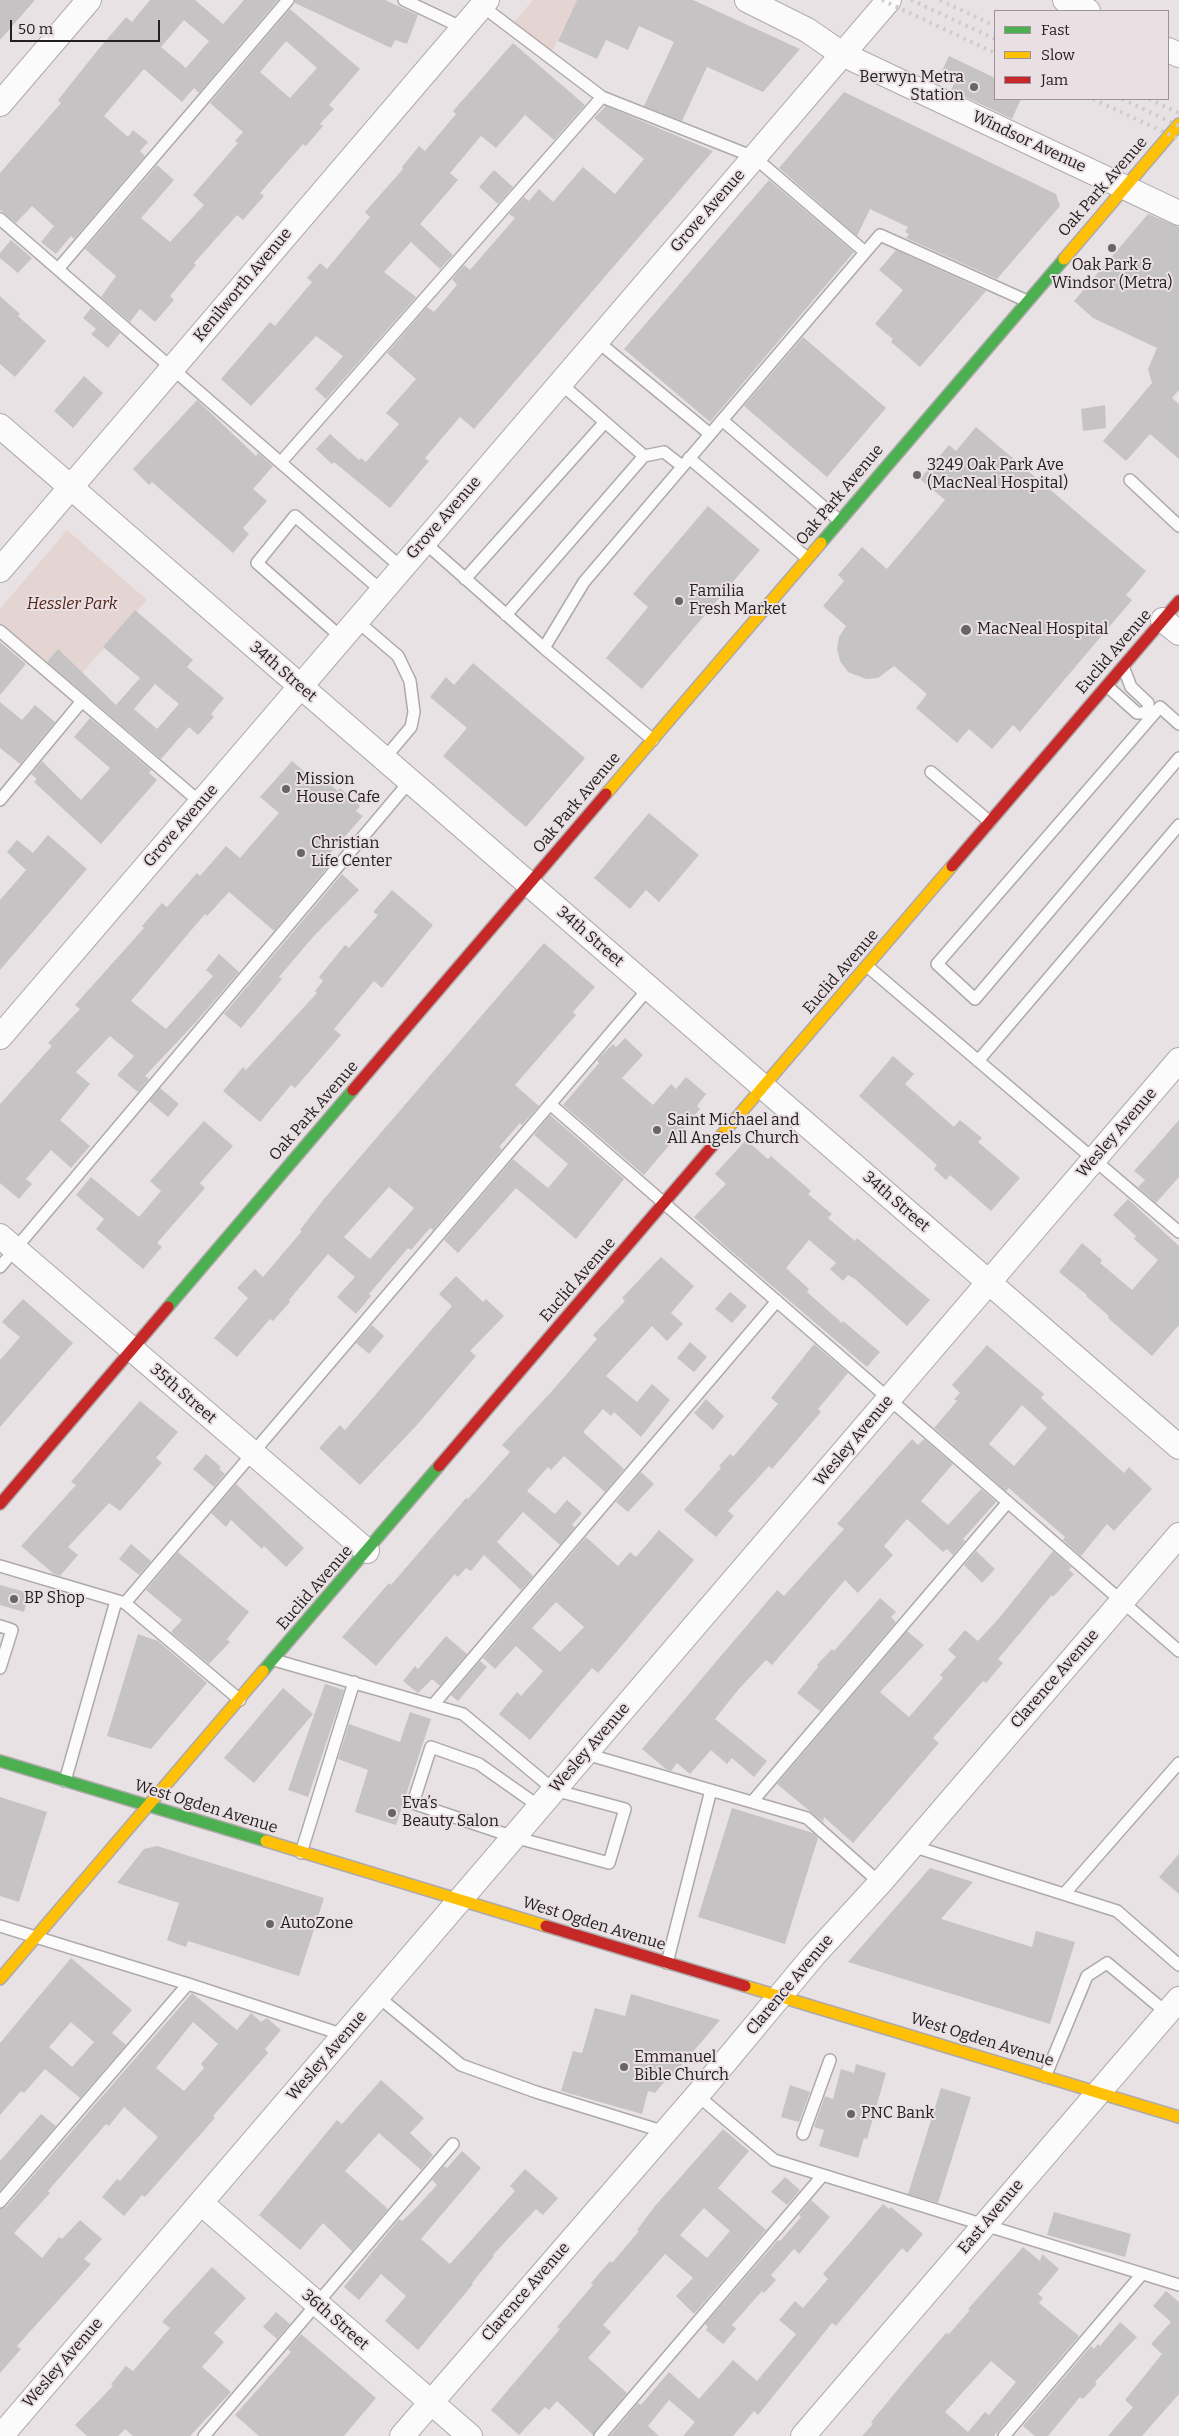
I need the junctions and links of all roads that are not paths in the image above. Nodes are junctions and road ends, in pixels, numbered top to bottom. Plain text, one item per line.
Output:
1 (90, 0) edge
2 (288, 0) edge
3 (404, 0) edge
4 (747, 0) edge
5 (889, 0) edge
6 (1064, 0) edge
7 (484, 3) edge
8 (1086, 10) edge
9 (463, 28) junction
10 (842, 54) junction
11 (602, 97) junction
12 (0, 104) edge
13 (1179, 124) edge
14 (754, 157) junction
15 (1124, 188) junction
16 (1179, 213) edge
17 (0, 219) edge
18 (865, 252) junction
19 (58, 269) junction
20 (1027, 301) junction
21 (596, 341) junction
22 (172, 369) junction
23 (560, 383) junction
24 (722, 420) junction
25 (605, 422) junction
26 (0, 426) edge
27 (710, 434) junction
28 (644, 456) junction
29 (281, 462) junction
30 (686, 462) junction
31 (1130, 480) dead end
32 (71, 488) junction
33 (840, 521) junction
34 (1179, 526) edge
35 (424, 542) junction
36 (807, 558) junction
37 (402, 568) junction
38 (0, 570) edge
39 (465, 578) junction
40 (382, 591) junction
41 (1179, 601) edge
42 (506, 615) junction
43 (1171, 626) edge
44 (350, 629) junction
45 (0, 631) edge
46 (544, 648) junction
47 (1123, 666) junction
48 (300, 686) junction
49 (1107, 686) junction
50 (82, 701) junction
51 (1150, 715) junction
52 (1179, 724) edge
53 (653, 740) junction
54 (1179, 758) edge
55 (384, 759) junction
56 (931, 772) dead end
57 (410, 781) junction
58 (0, 800) edge
59 (201, 802) junction
60 (990, 822) junction
61 (1179, 825) edge
62 (529, 884) junction
63 (867, 966) junction
64 (649, 988) junction
65 (0, 1037) edge
66 (1179, 1060) edge
67 (978, 1061) junction
68 (764, 1087) junction
69 (550, 1104) junction
70 (1094, 1160) junction
71 (664, 1204) junction
72 (1179, 1232) edge
73 (8, 1242) edge
74 (0, 1267) edge
75 (989, 1282) junction
76 (777, 1301) junction
77 (132, 1349) junction
78 (889, 1399) junction
79 (1179, 1447) edge
80 (253, 1453) junction
81 (1008, 1502) junction
82 (0, 1504) edge
83 (1179, 1535) edge
84 (367, 1551) junction
85 (0, 1566) edge
86 (1122, 1601) junction
87 (121, 1602) junction
88 (0, 1626) edge
89 (1179, 1651) edge
90 (274, 1660) junction
91 (0, 1668) edge
92 (354, 1682) junction
93 (240, 1700) junction
94 (433, 1705) junction
95 (586, 1754) junction
96 (0, 1761) edge
97 (1179, 1763) edge
98 (65, 1781) junction
99 (711, 1790) junction
100 (547, 1798) junction
101 (752, 1802) junction
102 (149, 1806) junction
103 (514, 1837) junction
104 (912, 1846) junction
105 (301, 1853) junction
106 (880, 1883) junction
107 (1065, 1894) junction
108 (460, 1900) junction
109 (0, 1926) edge
110 (36, 1937) junction
111 (667, 1963) junction
112 (1179, 1966) edge
113 (0, 1979) edge
114 (188, 1984) junction
115 (780, 1997) junction
116 (382, 1999) dead end
117 (1173, 2006) edge
118 (344, 2036) junction
119 (830, 2060) dead end
120 (1045, 2076) junction
121 (1097, 2092) junction
122 (697, 2095) junction
123 (1179, 2117) edge
124 (665, 2132) junction
125 (803, 2134) dead end
126 (453, 2144) dead end
127 (823, 2175) junction
128 (0, 2202) edge
129 (201, 2203) junction
130 (984, 2225) junction
131 (1142, 2274) junction
132 (1179, 2286) edge
133 (317, 2304) junction
134 (431, 2403) junction
135 (1, 2436) edge
136 (204, 2436) edge
137 (402, 2436) edge
138 (470, 2436) edge
139 (600, 2436) edge
140 (803, 2436) edge
141 (1004, 2436) edge

1 - 12 street
2 - 19 lane
3 - 9 lane
4 - 10 street, Windsor Avenue
5 - 10 street, Grove Avenue
6 - 8 street
7 - 9 street, Kenilworth Avenue
7 - 11 lane
9 - 22 street, Kenilworth Avenue
10 - 14 street, Grove Avenue
10 - 15 street, Windsor Avenue
11 - 14 lane
11 - 29 lane
13 - 15 street, Oak Park Avenue
14 - 18 lane
14 - 21 street, Grove Avenue
15 - 16 street, Windsor Avenue
15 - 20 street, Oak Park Avenue
17 - 19 lane
18 - 20 lane
18 - 24 lane
19 - 22 lane
20 - 33 street, Oak Park Avenue
21 - 23 street, Grove Avenue
21 - 27 lane
22 - 29 lane
22 - 32 street, Kenilworth Avenue
23 - 25 lane
23 - 35 street, Grove Avenue
24 - 27 lane
24 - 33 lane
25 - 28 lane
25 - 39 lane
26 - 32 street, 34th Street
27 - 30 lane
28 - 30 lane
28 - 42 lane
29 - 37 lane
30 - 36 lane
30 - 46 lane
31 - 34 lane
32 - 38 street, Kenilworth Avenue
32 - 48 street, 34th Street
33 - 36 street, Oak Park Avenue
35 - 37 street, Grove Avenue
35 - 39 lane
36 - 53 street, Oak Park Avenue
37 - 40 street, Grove Avenue
39 - 42 lane
40 - 44 street, Grove Avenue
40 - 44 lane
41 - 43 street, Euclid Avenue
42 - 46 lane
43 - 47 street, Euclid Avenue
44 - 48 street, Grove Avenue
44 - 55 lane
45 - 50 lane
46 - 53 lane
47 - 49 street, Euclid Avenue
47 - 51 lane
48 - 55 street, 34th Street
48 - 59 street, Grove Avenue
49 - 51 lane
49 - 60 street, Euclid Avenue
50 - 58 lane
50 - 59 lane
51 - 52 lane
51 - 54 lane
53 - 62 street, Oak Park Avenue
55 - 57 street, 34th Street
56 - 60 lane
57 - 62 street, 34th Street
57 - 73 lane
59 - 65 street, Grove Avenue
60 - 63 street, Euclid Avenue
61 - 67 lane
62 - 64 street, 34th Street
62 - 77 street, Oak Park Avenue
63 - 67 lane
63 - 68 street, Euclid Avenue
64 - 68 street, 34th Street
64 - 69 lane
66 - 70 street, Wesley Avenue
67 - 70 lane
68 - 71 street, Euclid Avenue
68 - 75 street, 34th Street
69 - 71 lane
69 - 80 lane
70 - 72 lane
70 - 75 street, Wesley Avenue
71 - 76 lane
71 - 84 street, Euclid Avenue
73 - 74 lane
73 - 77 street, 35th Street
75 - 78 street, Wesley Avenue
75 - 79 street, 34th Street
76 - 78 lane
76 - 94 lane
77 - 80 street, 35th Street
77 - 82 street, Oak Park Avenue
78 - 81 lane
78 - 95 street, Wesley Avenue
80 - 84 street, 35th Street
80 - 87 lane
81 - 86 lane
81 - 101 lane
83 - 86 street, Clarence Avenue
84 - 90 street, Euclid Avenue
85 - 87 lane
86 - 89 lane
86 - 104 street, Clarence Avenue
87 - 93 lane
87 - 98 lane
88 - 91 lane
90 - 92 lane
90 - 93 street, Euclid Avenue
92 - 94 lane
92 - 105 lane
93 - 102 street, Euclid Avenue
94 - 100 lane
95 - 99 lane
95 - 100 street, Wesley Avenue
96 - 98 street, West Ogden Avenue
97 - 107 lane
98 - 102 street, West Ogden Avenue
99 - 101 lane
99 - 111 lane
100 - 103 street, Wesley Avenue
100 - 103 lane
100 - 103 lane
101 - 106 lane
102 - 105 street, West Ogden Avenue
102 - 110 street, Euclid Avenue
103 - 108 street, Wesley Avenue
104 - 106 street, Clarence Avenue
104 - 107 lane
105 - 108 street, West Ogden Avenue
106 - 115 street, Clarence Avenue
107 - 112 lane
108 - 111 street, West Ogden Avenue
108 - 118 street, Wesley Avenue
109 - 110 lane
110 - 113 street, Euclid Avenue
110 - 114 lane
111 - 115 street, West Ogden Avenue
114 - 118 lane
114 - 128 lane
115 - 120 street, West Ogden Avenue
115 - 122 street, Clarence Avenue
116 - 124 lane
117 - 120 lane
117 - 121 street, East Avenue
118 - 129 street, Wesley Avenue
119 - 125 lane
120 - 121 street, West Ogden Avenue
121 - 123 street, West Ogden Avenue
121 - 130 street, East Avenue
122 - 124 street, Clarence Avenue
122 - 127 lane
124 - 134 street, Clarence Avenue
126 - 133 lane
127 - 130 lane
127 - 139 lane
129 - 133 street, 36th Street
129 - 135 street, Wesley Avenue
130 - 131 lane
130 - 140 street, East Avenue
131 - 132 lane
131 - 141 lane
133 - 134 street, 36th Street
133 - 136 lane
134 - 137 street, Clarence Avenue
134 - 138 street, 36th Street

